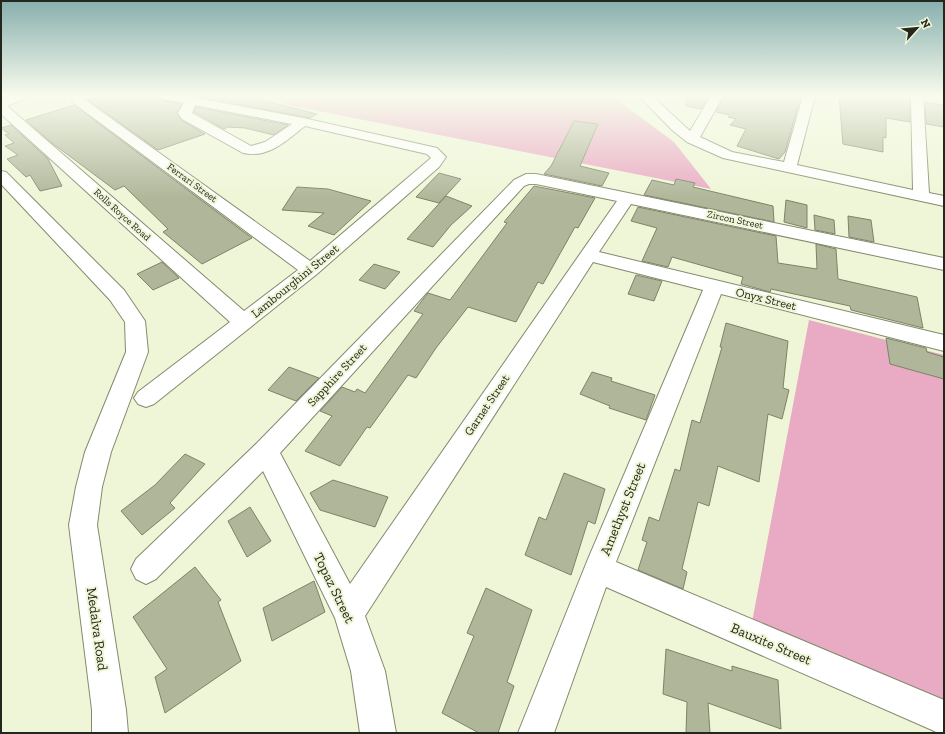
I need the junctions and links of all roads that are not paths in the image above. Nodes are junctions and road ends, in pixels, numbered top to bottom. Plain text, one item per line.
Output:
1 (28, 130) edge
2 (119, 130) edge
3 (213, 130) edge
4 (291, 130) edge
5 (340, 130) edge
6 (681, 130) edge
7 (697, 130) edge
8 (800, 130) edge
9 (918, 130) edge
10 (692, 139) junction
11 (789, 169) junction
12 (1, 175) edge
13 (526, 179) joint
14 (627, 197) junction
15 (921, 197) junction
16 (944, 201) edge
17 (588, 255) junction
18 (944, 264) edge
19 (310, 270) junction
20 (714, 287) junction
21 (244, 323) junction
22 (944, 343) edge
23 (146, 398) dead end
24 (266, 451) junction
25 (146, 569) dead end
26 (598, 569) junction
27 (348, 613) junction
28 (944, 718) edge
29 (110, 733) edge
30 (378, 733) edge
31 (536, 733) edge

1 - 21 street, Rolls Royce Road
2 - 19 street, Ferrari Street
3 - 4 street
5 - 19 street, Lambourghini Street
6 - 10 street
7 - 10 street
8 - 11 street
9 - 15 street
10 - 11 street
11 - 15 street
12 - 29 street, Medalva Road
13 - 14 street, Zircon Street
13 - 24 street, Sapphire Street
14 - 17 street, Garnet Street
14 - 18 street, Zircon Street
15 - 16 street
17 - 20 street, Onyx Street
17 - 27 street, Garnet Street
19 - 21 street, Lambourghini Street
20 - 22 street, Onyx Street
20 - 26 street, Amethyst Street
21 - 23 street, Lambourghini Street
24 - 25 street, Sapphire Street
24 - 27 street, Topaz Street
26 - 28 street, Bauxite Street
26 - 31 street, Amethyst Street
27 - 30 street, Topaz Street

